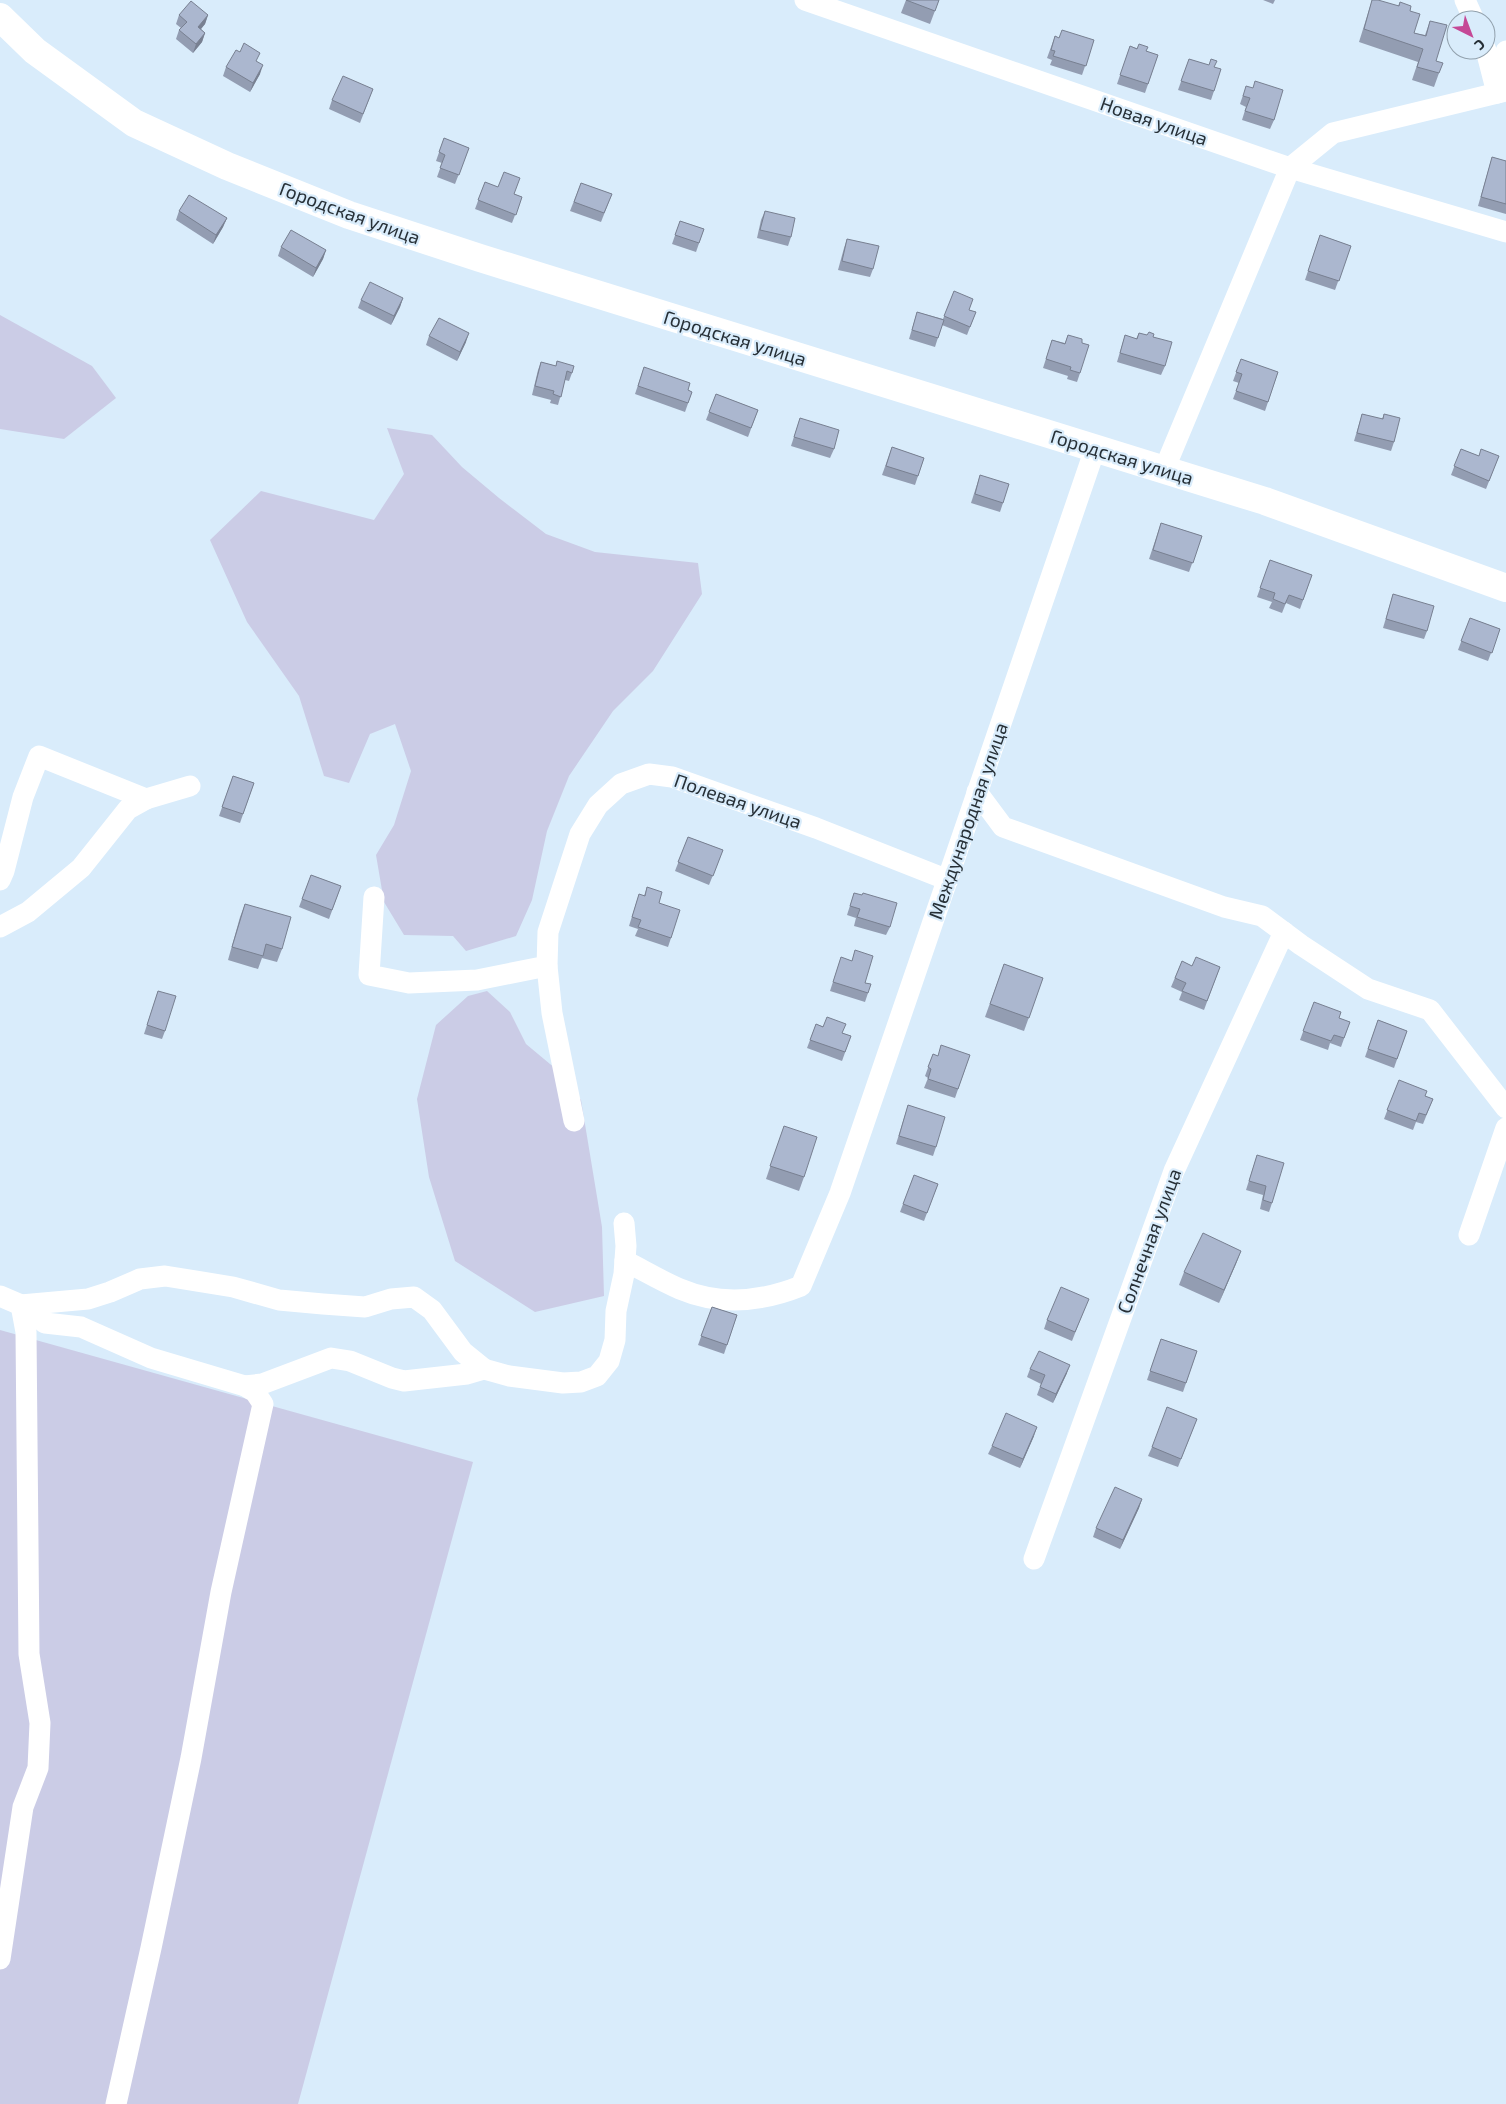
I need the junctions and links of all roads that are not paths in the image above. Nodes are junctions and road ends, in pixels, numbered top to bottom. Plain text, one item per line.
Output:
1 (805, 0) edge
2 (0, 17) edge
3 (1506, 51) edge
4 (1490, 60) edge
5 (1501, 92) edge
6 (1290, 168) junction
7 (1506, 232) edge
8 (1095, 450) junction
9 (1164, 470) junction
10 (1506, 588) edge
11 (190, 786) dead end
12 (977, 792) junction
13 (146, 799) junction
14 (0, 880) edge
15 (948, 880) junction
16 (374, 897) dead end
17 (0, 928) edge
18 (1284, 932) junction
19 (547, 966) junction
20 (1506, 1108) edge
21 (574, 1121) dead end
22 (1506, 1128) edge
23 (624, 1224) dead end
24 (1469, 1235) dead end
25 (625, 1261) junction
26 (0, 1296) edge
27 (21, 1305) junction
28 (484, 1369) junction
29 (245, 1386) junction
30 (1034, 1559) dead end
31 (0, 1959) edge
32 (116, 2104) edge

1 - 6 street, Новая улица
2 - 8 main road, Городская улица
3 - 5 street
4 - 5 street
5 - 6 street
6 - 7 street, Новая улица
6 - 9 street
8 - 9 main road, Городская улица
8 - 12 street, Международная улица
9 - 10 main road, Городская улица
11 - 13 street
12 - 15 street, Международная улица
12 - 18 street
13 - 14 street
13 - 17 street
15 - 19 street, Полевая улица
15 - 25 street, Международная улица
16 - 19 street
18 - 20 street
18 - 30 street, Солнечная улица
19 - 21 street, Полевая улица
22 - 24 street
23 - 25 street
25 - 28 street
26 - 27 street
27 - 28 street
27 - 29 street
27 - 31 street
28 - 29 street
29 - 32 street

